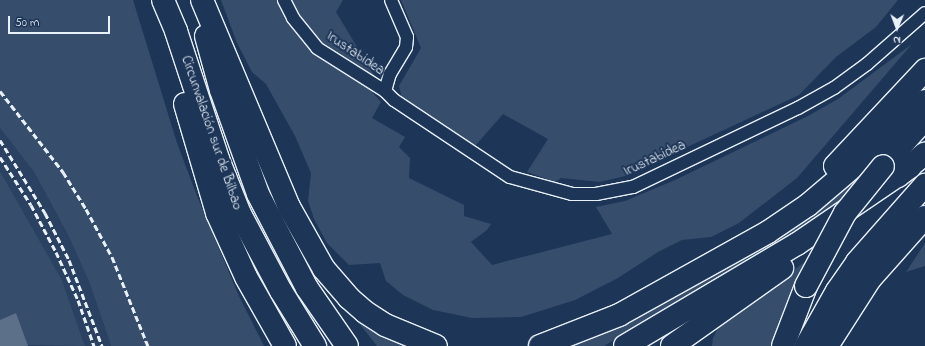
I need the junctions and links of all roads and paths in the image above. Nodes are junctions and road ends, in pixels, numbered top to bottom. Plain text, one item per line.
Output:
1 (161, 0) edge
2 (198, 0) edge
3 (202, 0) edge
4 (284, 0) edge
5 (390, 0) edge
6 (925, 13) edge
7 (925, 70) edge
8 (385, 91) junction
9 (925, 101) edge
10 (925, 119) edge
11 (917, 160) edge
12 (925, 184) edge
13 (925, 217) edge
14 (720, 260) junction
15 (285, 346) edge
16 (315, 346) edge
17 (347, 346) edge
18 (436, 346) edge
19 (540, 346) edge
20 (625, 346) edge
21 (672, 346) edge
22 (783, 346) edge
23 (806, 346) edge
24 (827, 346) edge

1 - 15 highway
1 - 16 highway, Circunvalación sur de Bilbao
2 - 17 highway
3 - 18 highway
4 - 8 street, Irustabidea
5 - 8 street, Irustabidea
6 - 8 street, Irustabidea
7 - 14 highway
9 - 14 highway
10 - 22 highway, bridge
11 - 20 highway
11 - 21 highway
12 - 23 highway
13 - 24 highway
14 - 19 highway

